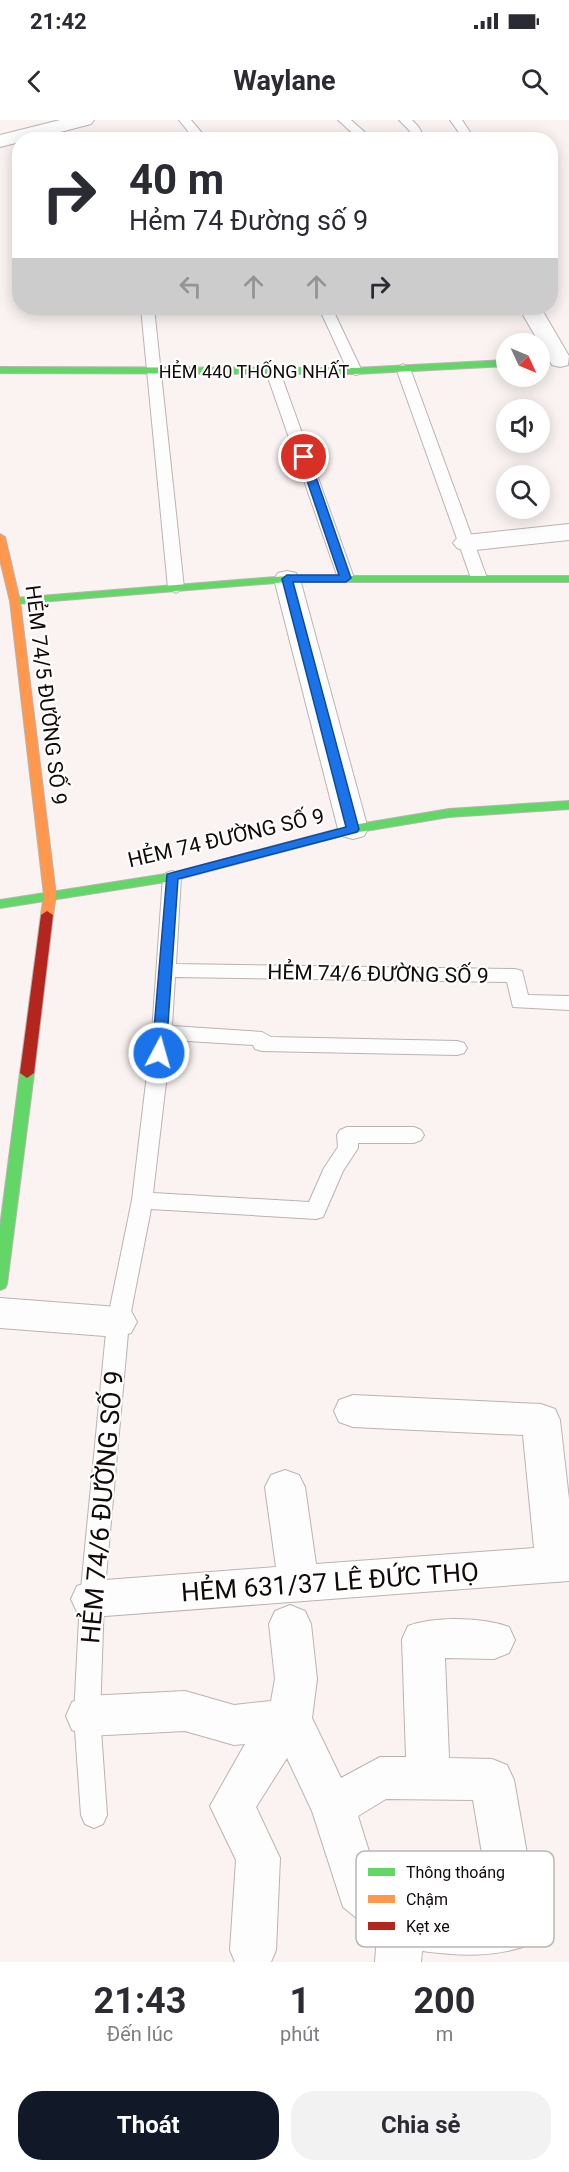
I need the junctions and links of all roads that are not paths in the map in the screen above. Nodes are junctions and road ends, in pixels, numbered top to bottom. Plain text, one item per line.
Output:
1 (84, 120) edge
2 (185, 120) edge
3 (344, 120) edge
4 (405, 120) edge
5 (456, 120) edge
6 (36, 132) edge
7 (195, 132) edge
8 (358, 132) edge
9 (416, 132) edge
10 (464, 132) dead end
11 (148, 315) edge
12 (328, 315) edge
13 (534, 315) edge
14 (556, 360) edge
15 (496, 364) edge
16 (403, 368) junction
17 (272, 369) junction
18 (0, 370) edge
19 (355, 371) junction
20 (154, 372) junction
21 (569, 532) edge
22 (0, 537) edge
23 (466, 543) junction
24 (346, 578) junction
25 (479, 578) junction
26 (287, 579) junction
27 (569, 579) edge
28 (176, 588) junction
29 (15, 601) junction
30 (569, 805) edge
31 (353, 829) junction
32 (172, 877) junction
33 (50, 895) junction
34 (0, 904) edge
35 (166, 970) junction
36 (569, 1003) edge
37 (162, 1032) junction
38 (457, 1048) dead end
39 (414, 1135) dead end
40 (142, 1200) junction
41 (0, 1284) edge
42 (0, 1313) edge
43 (118, 1322) junction
44 (353, 1411) dead end
45 (285, 1486) dead end
46 (562, 1564) edge
47 (299, 1584) junction
48 (92, 1599) junction
49 (291, 1624) dead end
50 (494, 1640) dead end
51 (87, 1716) junction
52 (290, 1719) junction
53 (428, 1778) junction
54 (333, 1807) junction
55 (94, 1815) dead end
56 (505, 1851) edge
57 (356, 1881) edge
58 (253, 1950) dead end

1 - 6 street
2 - 7 lane
3 - 8 lane
4 - 9 lane
5 - 10 lane
11 - 20 lane
12 - 19 lane
13 - 14 street
15 - 16 street, HẺM 440 THỐNG NHẤT
16 - 19 street, HẺM 440 THỐNG NHẤT
16 - 23 lane
17 - 19 street, HẺM 440 THỐNG NHẤT
17 - 20 street, HẺM 440 THỐNG NHẤT
17 - 24 lane
18 - 20 street, HẺM 440 THỐNG NHẤT
20 - 28 lane
21 - 23 street
22 - 29 street, HẺM 74/5 ĐƯỜNG SỐ 9
23 - 25 lane
24 - 25 street
24 - 26 street
25 - 27 street
26 - 28 street
26 - 31 street
28 - 29 street
29 - 33 street, HẺM 74/5 ĐƯỜNG SỐ 9
30 - 31 street, HẺM 74 ĐƯỜNG SỐ 9
31 - 32 street, HẺM 74 ĐƯỜNG SỐ 9
32 - 33 street, HẺM 74 ĐƯỜNG SỐ 9
32 - 35 lane, HẺM 74/6 ĐƯỜNG SỐ 9
33 - 34 street, HẺM 74 ĐƯỜNG SỐ 9
33 - 41 street, HẺM 74/5 ĐƯỜNG SỐ 9
35 - 36 lane, HẺM 74/6 ĐƯỜNG SỐ 9
35 - 37 lane, HẺM 74/6 ĐƯỜNG SỐ 9
37 - 38 lane
37 - 40 lane, HẺM 74/6 ĐƯỜNG SỐ 9
39 - 40 lane
40 - 43 lane, HẺM 74/6 ĐƯỜNG SỐ 9
42 - 43 street
43 - 48 lane, HẺM 74/6 ĐƯỜNG SỐ 9
44 - 46 street
45 - 47 street
46 - 47 street, HẺM 631/37 LÊ ĐỨC THỌ
47 - 48 street, HẺM 631/37 LÊ ĐỨC THỌ
48 - 51 lane, HẺM 74/6 ĐƯỜNG SỐ 9
49 - 52 street
50 - 53 street
51 - 52 street
51 - 55 lane, HẺM 74/6 ĐƯỜNG SỐ 9
52 - 54 street
52 - 58 street
53 - 54 street
53 - 56 street
54 - 57 street

